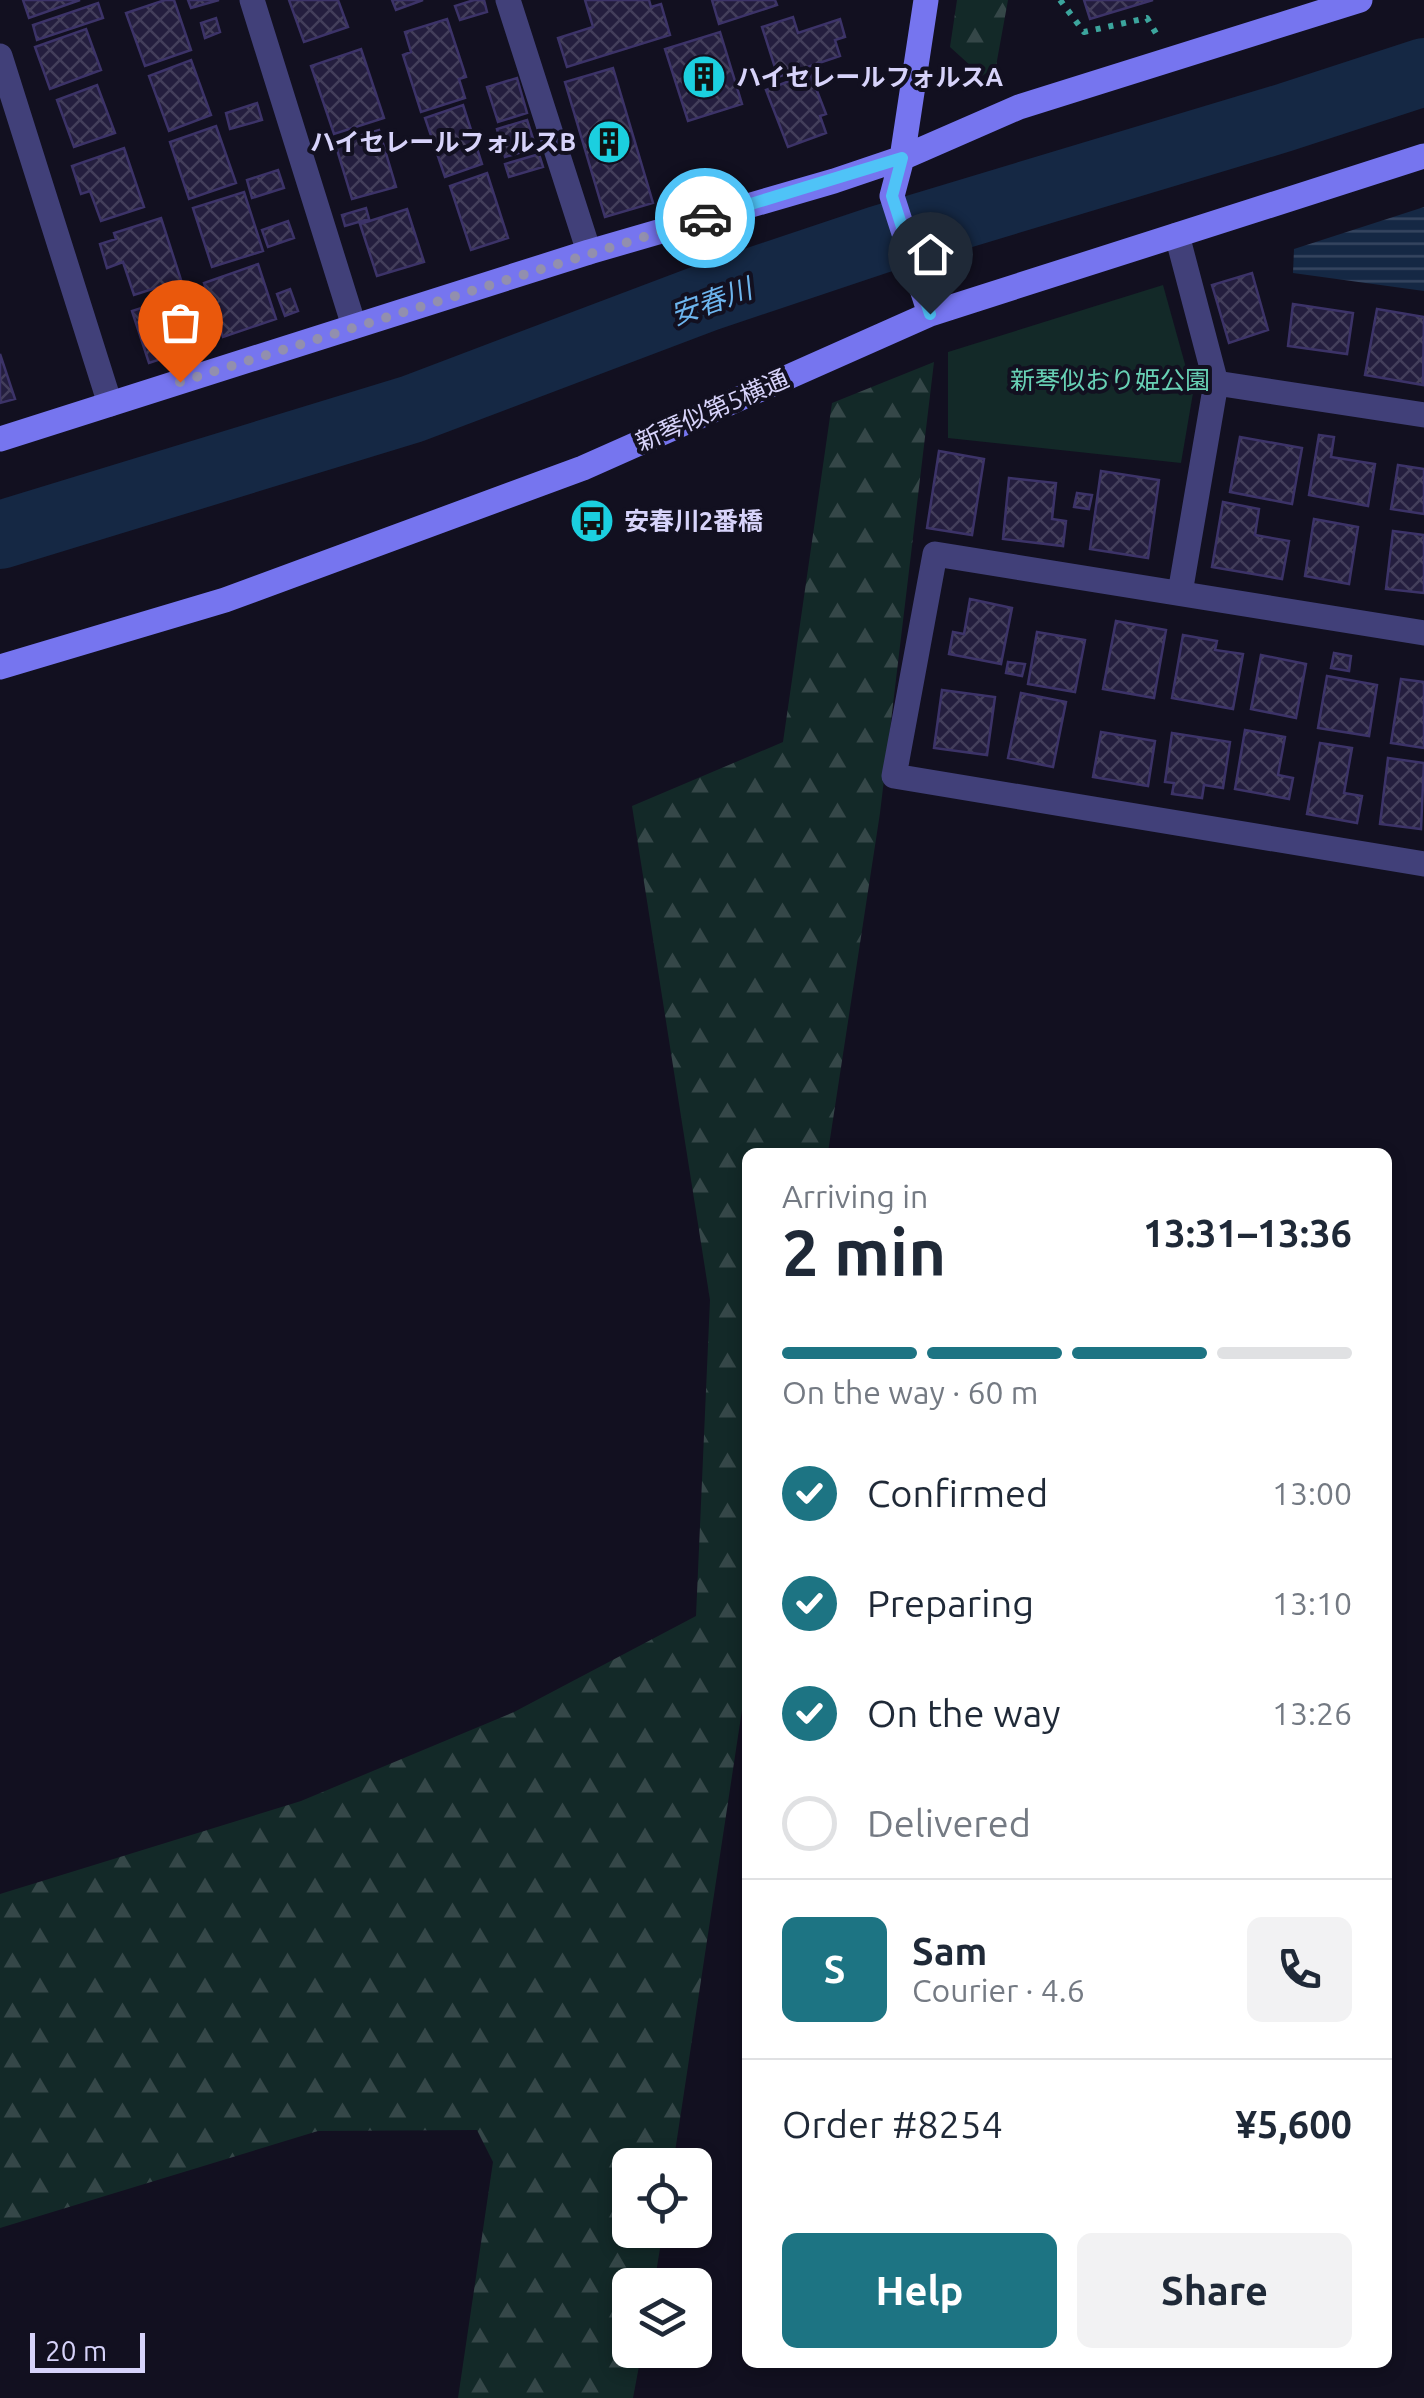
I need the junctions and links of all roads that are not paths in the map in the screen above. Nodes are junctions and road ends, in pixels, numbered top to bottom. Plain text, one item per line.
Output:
1 (252, 0) edge
2 (508, 0) edge
3 (926, 0) edge
4 (1360, 0) edge
5 (0, 56) edge
6 (1424, 156) edge
7 (902, 158) junction
8 (1177, 235) junction
9 (589, 252) junction
10 (930, 314) junction
11 (354, 326) junction
12 (1216, 383) junction
13 (110, 404) junction
14 (1424, 415) edge
15 (0, 440) edge
16 (1180, 593) junction
17 (1424, 633) edge
18 (0, 667) edge
19 (1424, 864) edge

1 - 11 street
2 - 9 street
3 - 7 street
4 - 7 street
5 - 13 street
6 - 8 street, 新琴似第5横通
7 - 9 street
7 - 10 street
8 - 10 street, 新琴似第5横通
8 - 12 street
9 - 11 street
10 - 18 street, 新琴似第5横通
11 - 13 street
12 - 14 street
12 - 16 street
13 - 15 street
16 - 17 street
16 - 19 street

